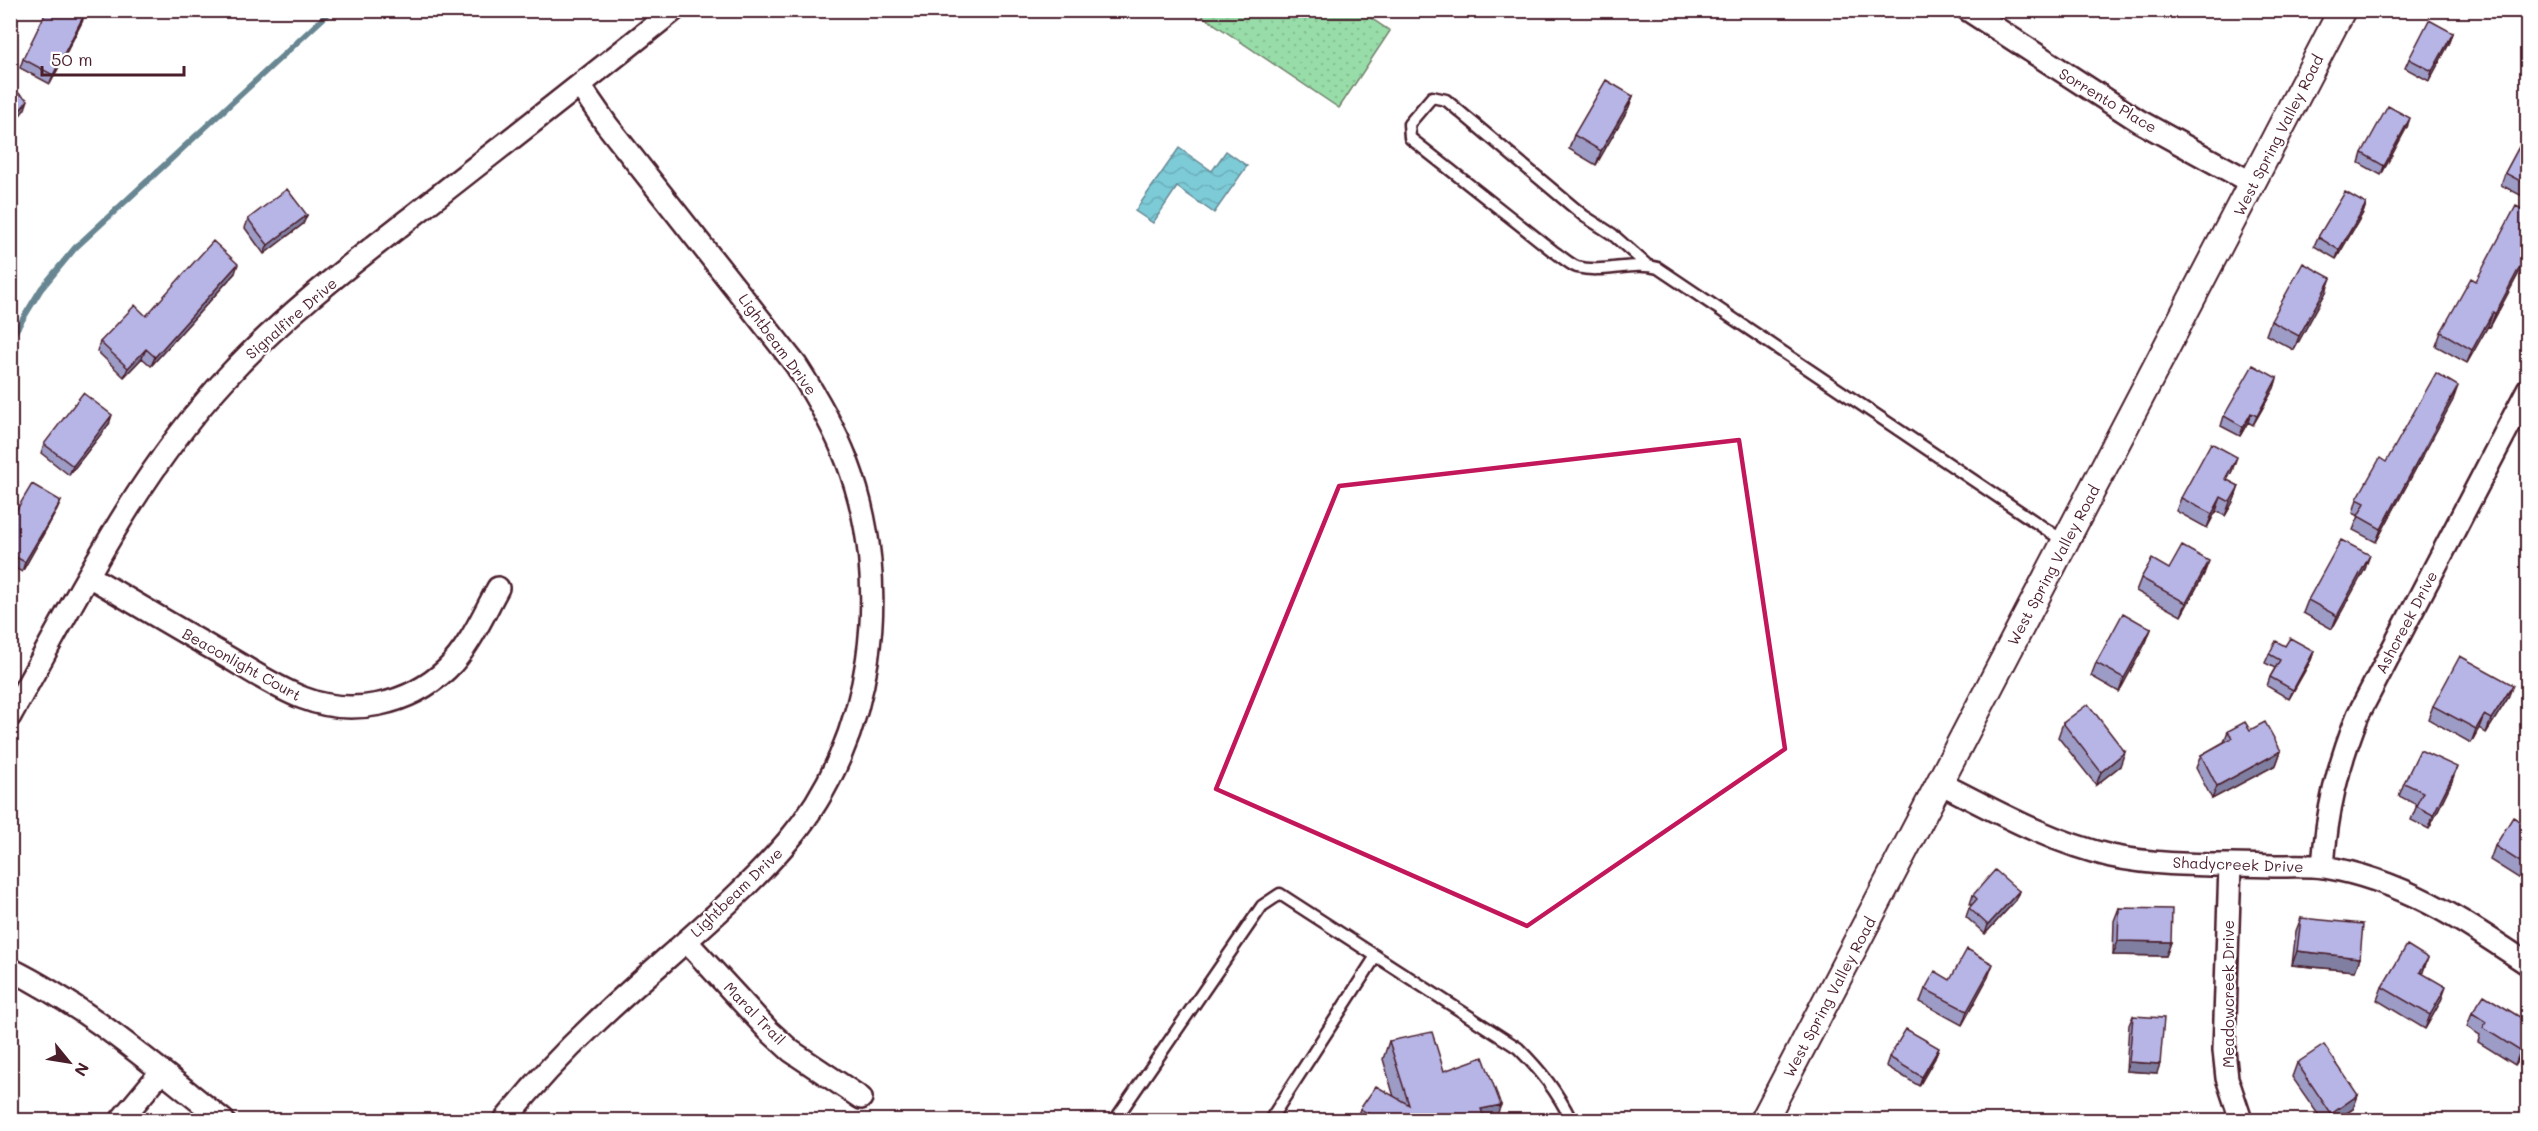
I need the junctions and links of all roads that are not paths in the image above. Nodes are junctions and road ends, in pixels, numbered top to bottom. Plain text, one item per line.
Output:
1 (675, 10) edge
2 (1968, 10) edge
3 (2342, 10) edge
4 (580, 86) junction
5 (2252, 183) junction
6 (1647, 265) junction
7 (2528, 389) edge
8 (2065, 542) junction
9 (89, 576) junction
10 (498, 588) dead end
11 (10, 716) edge
12 (1940, 783) junction
13 (2230, 865) junction
14 (2323, 867) junction
15 (686, 941) junction
16 (1376, 956) junction
17 (2528, 964) edge
18 (10, 969) edge
19 (161, 1072) junction
20 (861, 1098) dead end
21 (121, 1120) edge
22 (223, 1120) edge
23 (506, 1120) edge
24 (1115, 1120) edge
25 (1270, 1120) edge
26 (1571, 1120) edge
27 (1764, 1120) edge
28 (2241, 1120) edge

1 - 4 street, Signalfire Drive
2 - 5 street, Sorrento Place
3 - 5 street, West Spring Valley Road
4 - 9 street, Signalfire Drive
4 - 15 street, Lightbeam Drive
5 - 8 street, West Spring Valley Road
6 - 6 lane
6 - 8 lane
7 - 14 street, Ashcreek Drive
8 - 12 street, West Spring Valley Road
9 - 10 street, Beaconlight Court
9 - 11 street, Signalfire Drive
12 - 13 street, Shadycreek Drive
12 - 27 street, West Spring Valley Road
13 - 14 street, Shadycreek Drive
13 - 28 street, Meadowcreek Drive
14 - 17 street, Shadycreek Drive
15 - 20 street, Maral Trail
15 - 23 street, Lightbeam Drive
16 - 24 lane
16 - 25 lane
16 - 26 lane
18 - 19 street
19 - 21 street
19 - 22 street

